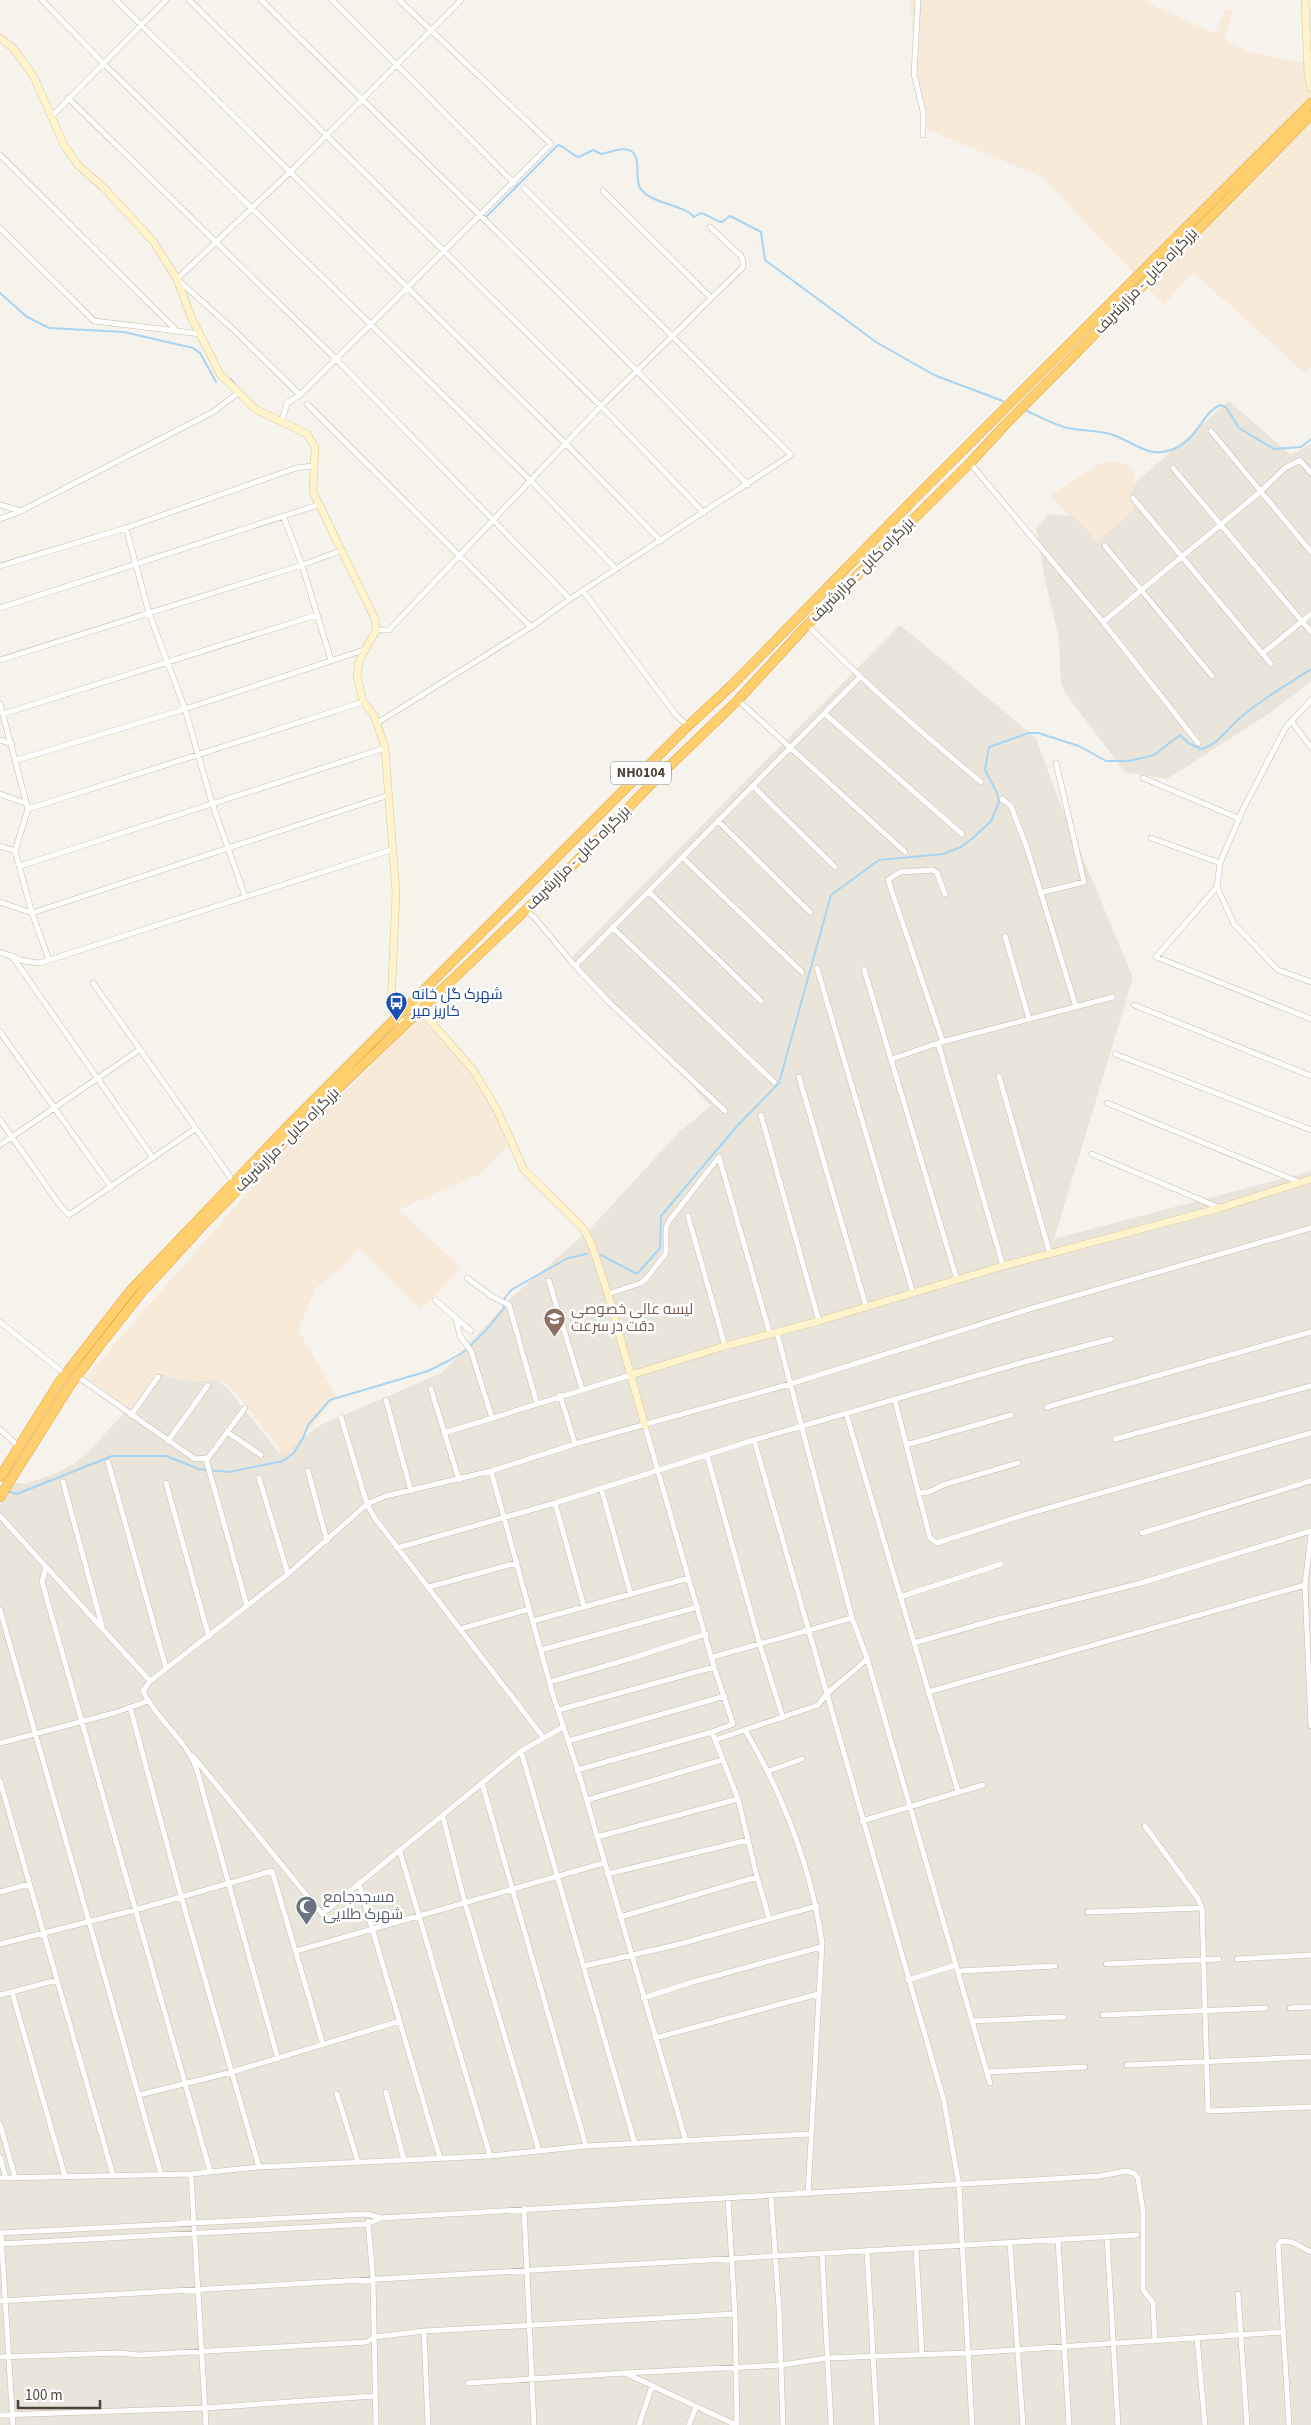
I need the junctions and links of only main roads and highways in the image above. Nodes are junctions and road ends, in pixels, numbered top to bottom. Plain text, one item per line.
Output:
1 (1311, 103) edge
2 (1311, 114) edge
3 (309, 1111) junction
4 (264, 1157) junction
5 (171, 1253) junction
6 (62, 1377) junction
7 (69, 1387) junction
8 (20, 1442) junction
9 (31, 1446) junction
10 (2, 1474) edge
11 (0, 1497) edge

1 - 3 highway, بزرگراه کابل - مزارشریف / NH0104
2 - 3 highway, بزرگراه کابل - مزارشریف / NH0104
3 - 4 highway, بزرگراه کابل - مزارشریف / NH0104
4 - 5 highway, بزرگراه کابل - مزارشریف / NH0104
4 - 5 highway, بزرگراه کابل - مزارشریف / NH0104
5 - 6 highway, بزرگراه کابل - مزارشریف / NH0104
5 - 7 highway, بزرگراه کابل - مزارشریف / NH0104
6 - 7 highway
6 - 8 highway, بزرگراه کابل - مزارشریف / NH0104
7 - 9 highway, بزرگراه کابل - مزارشریف / NH0104
8 - 9 highway
8 - 10 highway, بزرگراه کابل - مزارشریف / NH0104
9 - 11 highway, بزرگراه کابل - مزارشریف / NH0104

